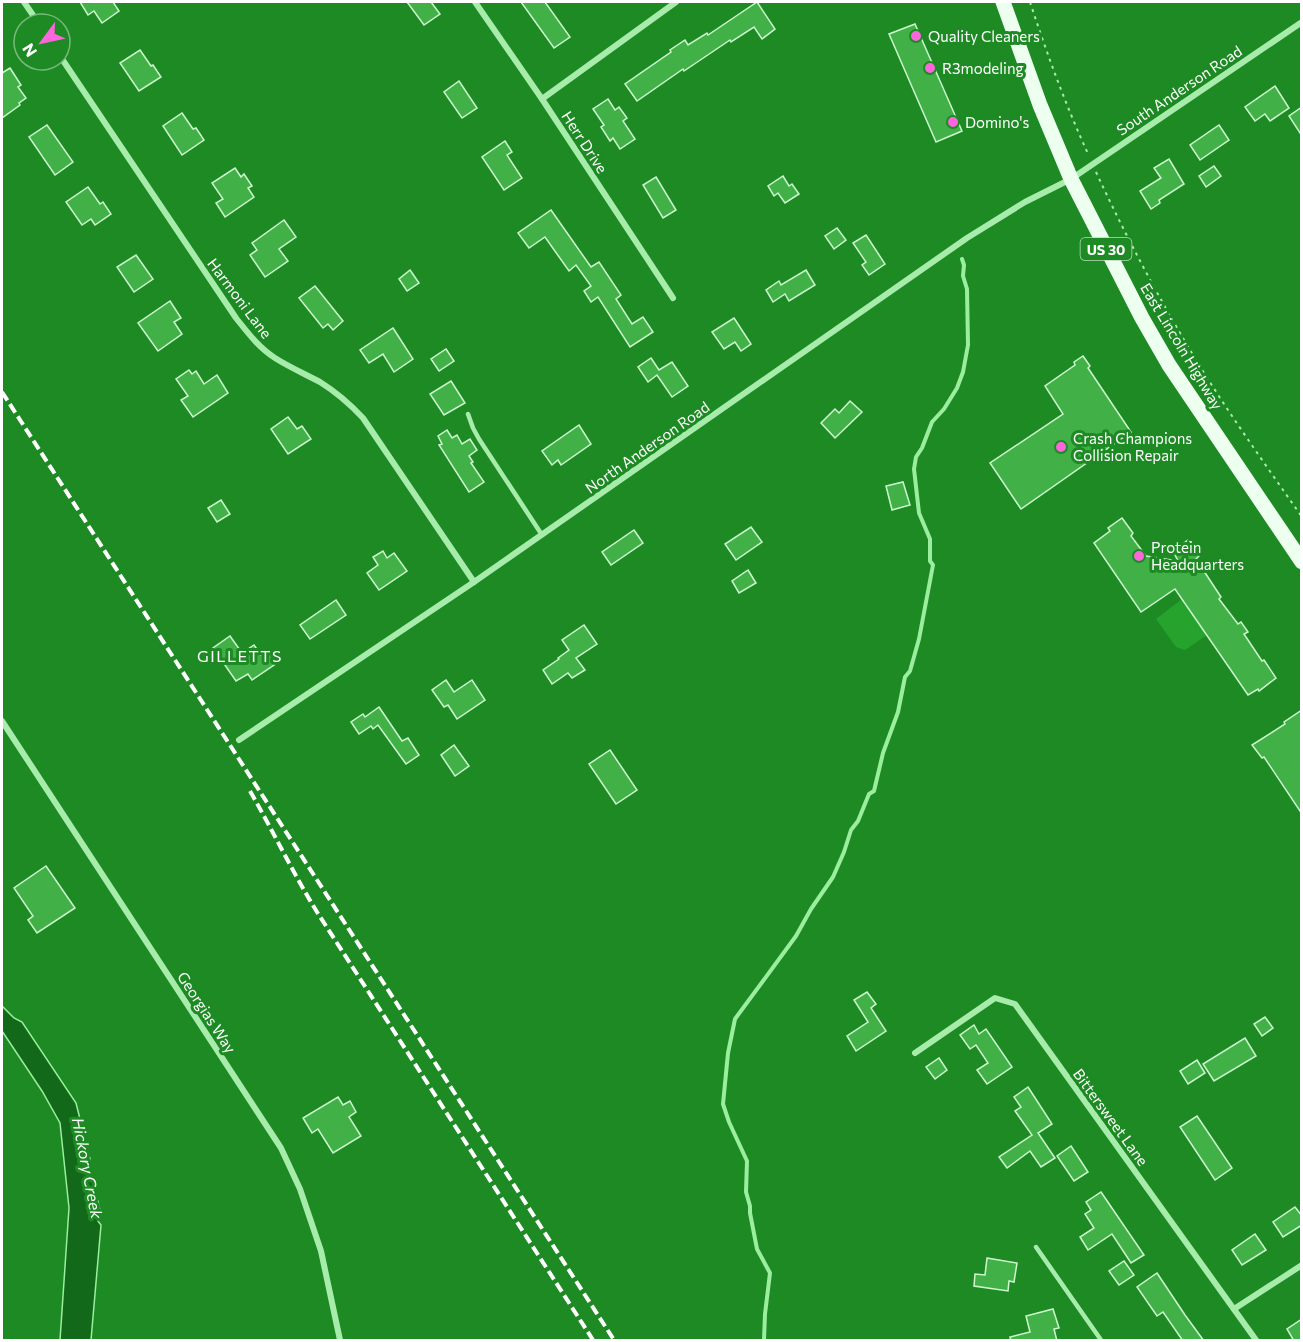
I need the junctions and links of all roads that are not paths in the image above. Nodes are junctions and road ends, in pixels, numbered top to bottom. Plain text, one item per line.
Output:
1 (475, 2) edge
2 (676, 2) edge
3 (1003, 2) edge
4 (1302, 22) edge
5 (71, 72) edge
6 (542, 99) junction
7 (1071, 179) junction
8 (673, 298) dead end
9 (468, 414) dead end
10 (542, 535) junction
11 (1302, 562) edge
12 (474, 582) junction
13 (2, 720) edge
14 (239, 740) dead end
15 (915, 1053) dead end
16 (1036, 1247) dead end
17 (1302, 1265) edge
18 (1234, 1309) junction
19 (340, 1341) edge
20 (1101, 1341) edge
21 (1256, 1341) edge

1 - 6 street, Herr Drive
2 - 6 street
3 - 7 main road, East Lincoln Highway / US 30
4 - 7 street, South Anderson Road
5 - 12 street, Harmoni Lane
6 - 8 street, Herr Drive
7 - 10 street, North Anderson Road
7 - 11 main road, East Lincoln Highway / US 30
9 - 10 lane
10 - 12 street, North Anderson Road
12 - 14 street, North Anderson Road
13 - 19 street, Georgias Way
15 - 18 street, Bittersweet Lane
16 - 20 lane
17 - 18 street
18 - 21 street, Bittersweet Lane

